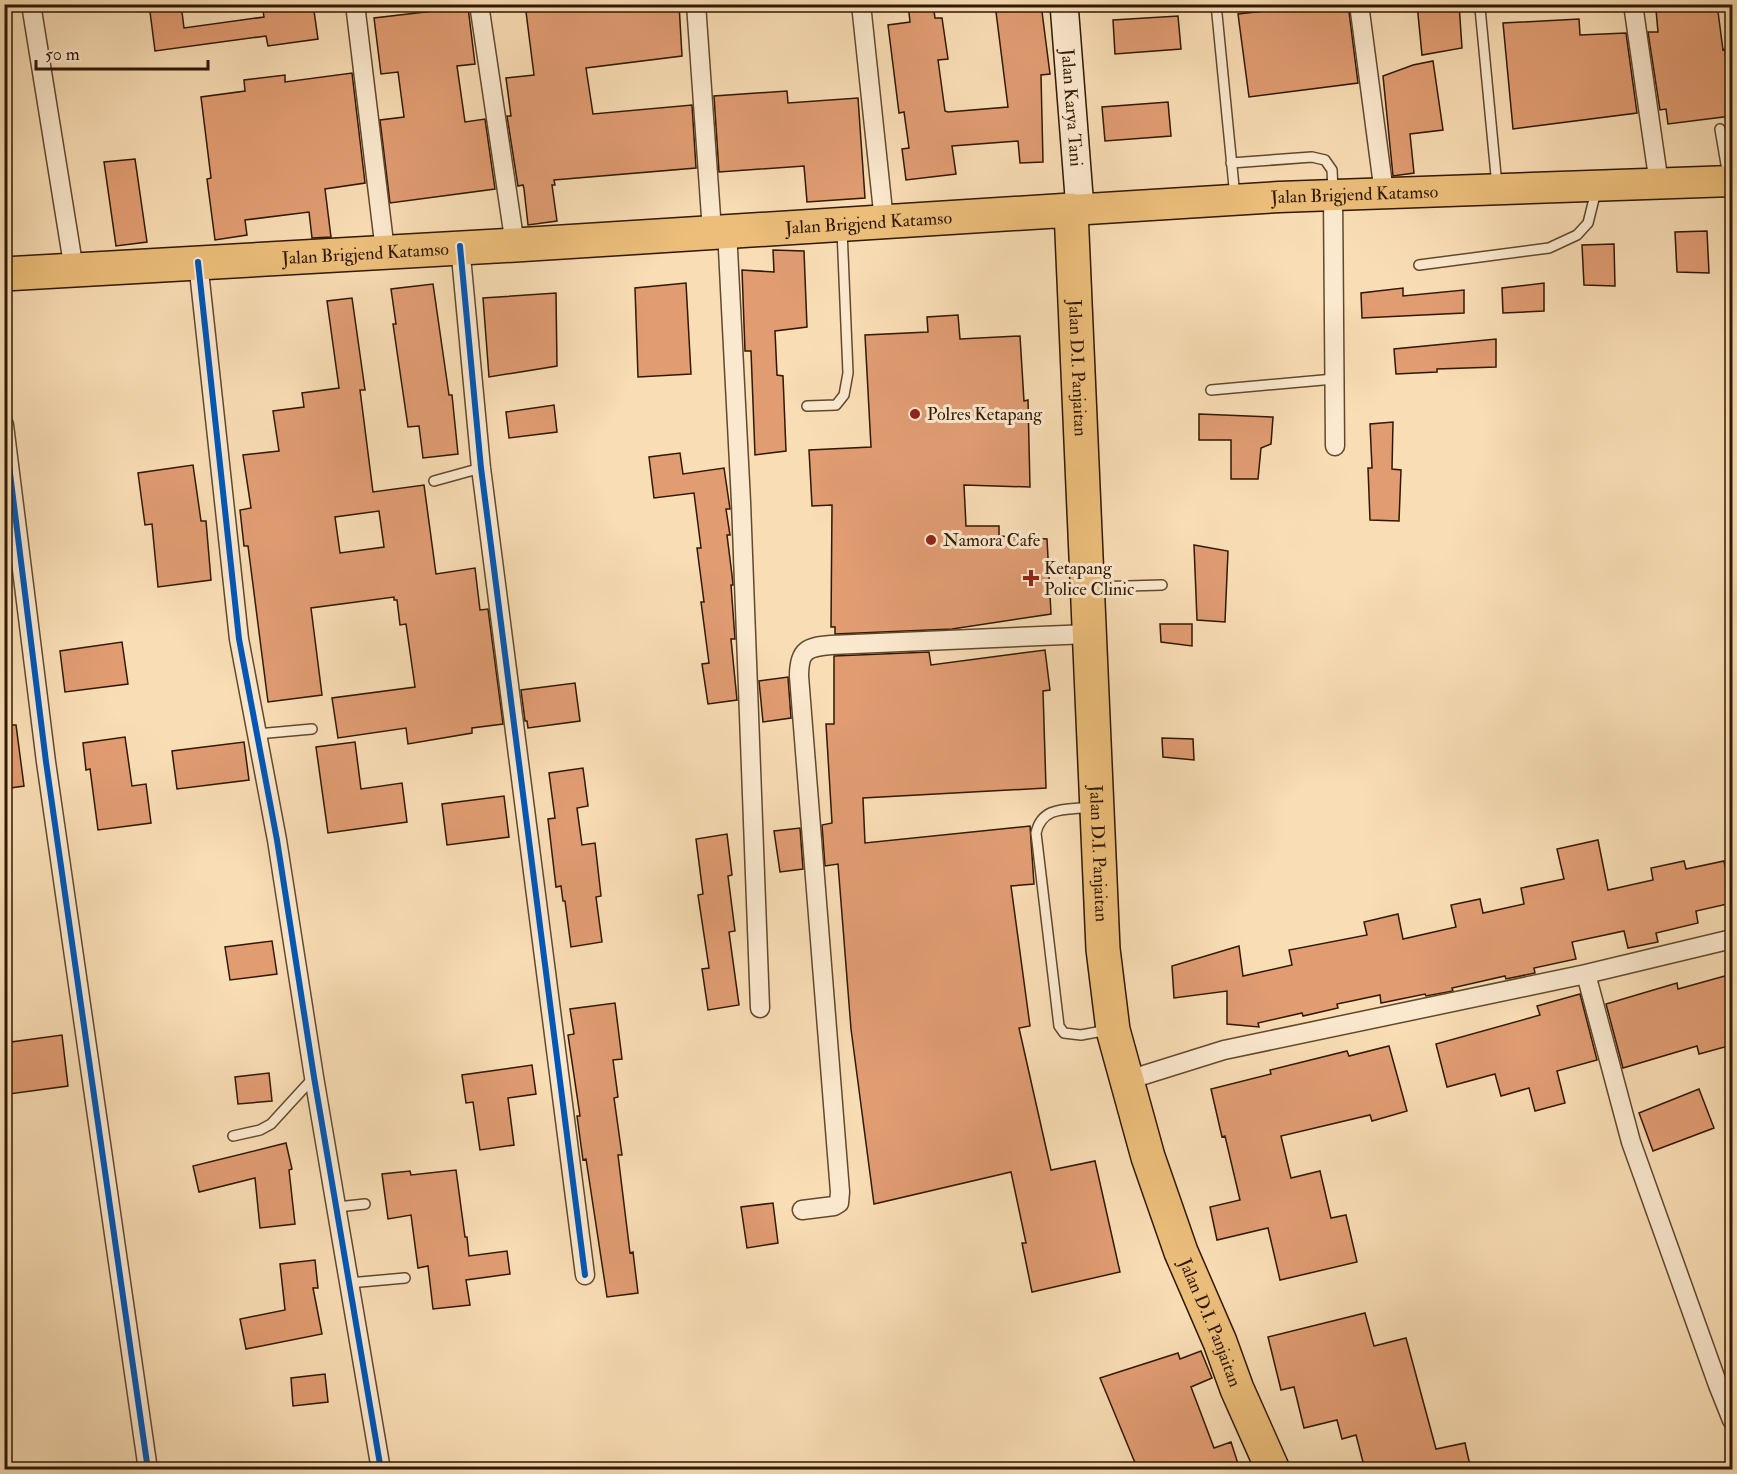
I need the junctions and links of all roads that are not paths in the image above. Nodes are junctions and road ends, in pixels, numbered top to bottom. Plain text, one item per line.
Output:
1 (31, 4) edge
2 (355, 4) edge
3 (479, 4) edge
4 (696, 4) edge
5 (861, 4) edge
6 (1064, 4) edge
7 (1216, 4) edge
8 (1359, 4) edge
9 (1633, 4) edge
10 (1480, 8) dead end
11 (1720, 129) dead end
12 (1232, 163) junction
13 (1659, 183) junction
14 (1597, 186) junction
15 (1731, 188) edge
16 (1497, 189) junction
17 (1384, 194) junction
18 (1333, 195) junction
19 (1235, 200) junction
20 (1075, 209) junction
21 (884, 221) junction
22 (842, 223) junction
23 (720, 231) junction
24 (515, 244) junction
25 (460, 246) junction
26 (385, 251) junction
27 (198, 262) junction
28 (1419, 265) dead end
29 (74, 270) junction
30 (4, 274) edge
31 (1334, 379) junction
32 (1211, 390) dead end
33 (807, 406) dead end
34 (4, 425) edge
35 (1335, 446) dead end
36 (481, 468) junction
37 (434, 481) dead end
38 (1162, 585) dead end
39 (1087, 588) junction
40 (1089, 634) junction
41 (312, 729) dead end
42 (257, 734) junction
43 (1097, 807) junction
44 (1732, 939) edge
45 (1586, 974) junction
46 (760, 1008) dead end
47 (1113, 1030) junction
48 (314, 1077) junction
49 (1128, 1080) junction
50 (233, 1136) dead end
51 (365, 1204) dead end
52 (337, 1207) junction
53 (802, 1210) dead end
54 (585, 1275) dead end
55 (405, 1278) dead end
56 (349, 1283) junction
57 (1732, 1420) edge
58 (148, 1470) edge
59 (381, 1470) edge
60 (1273, 1470) edge

1 - 29 street
2 - 26 street
3 - 24 street
4 - 23 street
5 - 21 street
6 - 20 street, Jalan Karya Tani
7 - 12 lane
8 - 17 street
9 - 13 street
10 - 16 lane
11 - 15 lane
12 - 18 lane
12 - 19 lane
13 - 14 main road, Jalan Brigjend Katamso
13 - 15 main road, Jalan Brigjend Katamso
14 - 16 main road, Jalan Brigjend Katamso
14 - 28 lane
16 - 17 main road, Jalan Brigjend Katamso
17 - 18 main road, Jalan Brigjend Katamso
18 - 19 main road, Jalan Brigjend Katamso
18 - 31 street
19 - 20 main road, Jalan Brigjend Katamso
20 - 21 highway, Jalan Brigjend Katamso
20 - 39 highway, Jalan D.I. Panjaitan
21 - 22 highway, Jalan Brigjend Katamso
22 - 23 highway, Jalan Brigjend Katamso
22 - 33 lane
23 - 24 highway, Jalan Brigjend Katamso
23 - 46 street
24 - 25 highway, Jalan Brigjend Katamso
25 - 26 highway, Jalan Brigjend Katamso
25 - 36 street
26 - 27 highway, Jalan Brigjend Katamso
27 - 29 highway, Jalan Brigjend Katamso
27 - 42 street
29 - 30 highway, Jalan Brigjend Katamso
31 - 32 lane
31 - 35 street
34 - 58 street
36 - 37 lane
36 - 54 street
38 - 39 lane
39 - 40 highway, Jalan D.I. Panjaitan
40 - 43 highway, Jalan D.I. Panjaitan
40 - 53 street
41 - 42 lane
42 - 48 street
43 - 47 highway, Jalan D.I. Panjaitan
43 - 47 lane
44 - 45 street
45 - 49 street
45 - 57 street
47 - 49 highway, Jalan D.I. Panjaitan
48 - 50 lane
48 - 52 street
49 - 60 highway, Jalan D.I. Panjaitan
51 - 52 lane
52 - 56 street
55 - 56 lane
56 - 59 street

